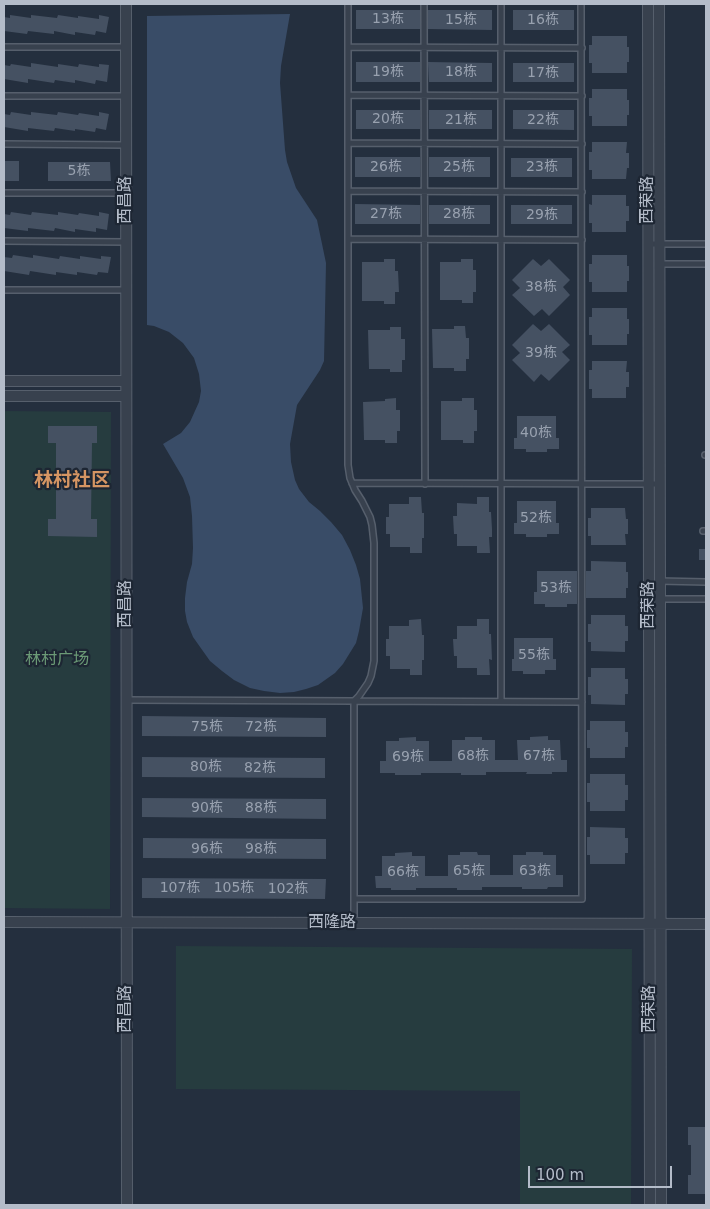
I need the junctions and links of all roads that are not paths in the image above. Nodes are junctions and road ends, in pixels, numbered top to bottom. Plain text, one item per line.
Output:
1 (126, 4) edge
2 (348, 4) edge
3 (424, 4) edge
4 (501, 4) edge
5 (582, 4) edge
6 (648, 4) edge
7 (659, 4) edge
8 (4, 47) edge
9 (126, 47) junction
10 (348, 48) junction
11 (424, 48) junction
12 (501, 48) junction
13 (582, 48) junction
14 (348, 95) junction
15 (4, 96) edge
16 (126, 96) junction
17 (424, 96) junction
18 (501, 96) junction
19 (582, 96) junction
20 (348, 143) junction
21 (424, 143) junction
22 (4, 144) edge
23 (501, 144) junction
24 (582, 144) junction
25 (126, 145) junction
26 (348, 191) junction
27 (424, 191) junction
28 (501, 192) junction
29 (582, 192) junction
30 (4, 193) edge
31 (126, 193) junction
32 (348, 239) junction
33 (424, 239) junction
34 (501, 240) junction
35 (582, 240) junction
36 (4, 242) edge
37 (126, 242) junction
38 (648, 244) junction
39 (659, 244) junction
40 (706, 244) edge
41 (648, 264) junction
42 (659, 264) junction
43 (706, 264) edge
44 (4, 290) edge
45 (126, 290) junction
46 (4, 381) edge
47 (126, 381) junction
48 (4, 396) edge
49 (126, 396) junction
50 (352, 483) junction
51 (424, 484) junction
52 (501, 484) junction
53 (582, 484) junction
54 (649, 484) junction
55 (660, 484) junction
56 (649, 581) junction
57 (660, 581) junction
58 (706, 582) edge
59 (649, 599) junction
60 (660, 599) junction
61 (706, 599) edge
62 (126, 700) junction
63 (354, 701) junction
64 (501, 701) junction
65 (582, 702) junction
66 (354, 899) junction
67 (4, 922) edge
68 (126, 923) junction
69 (354, 923) junction
70 (650, 924) junction
71 (661, 924) junction
72 (706, 924) edge
73 (126, 1205) edge
74 (650, 1205) edge
75 (661, 1205) edge

1 - 9 street, 西昌路
2 - 10 lane
3 - 11 lane
4 - 12 lane
5 - 13 lane
6 - 38 street, 西荣路
7 - 39 street, 西荣路
8 - 9 lane
9 - 16 street, 西昌路
10 - 11 lane
10 - 14 lane
11 - 12 lane
11 - 17 lane
12 - 13 lane
12 - 18 lane
13 - 19 lane
14 - 17 lane
14 - 20 lane
15 - 16 lane
16 - 25 street, 西昌路
17 - 18 lane
17 - 21 lane
18 - 19 lane
18 - 23 lane
19 - 24 lane
20 - 21 lane
20 - 26 lane
21 - 23 lane
21 - 27 lane
22 - 25 lane
23 - 24 lane
23 - 28 lane
24 - 29 lane
25 - 31 street, 西昌路
26 - 27 lane
26 - 32 lane
27 - 28 lane
27 - 33 lane
28 - 29 lane
28 - 34 lane
29 - 35 lane
30 - 31 lane
31 - 37 street, 西昌路
32 - 33 lane
32 - 50 lane
33 - 34 lane
33 - 51 lane
34 - 35 lane
34 - 52 lane
35 - 53 lane
36 - 37 lane
37 - 45 street, 西昌路
38 - 39 lane
38 - 41 street, 西荣路
39 - 40 lane
39 - 42 street, 西荣路
41 - 42 lane
41 - 54 street, 西荣路
42 - 43 lane
42 - 55 street, 西荣路
44 - 45 lane
45 - 47 street, 西昌路
46 - 47 street
47 - 49 street, 西昌路
48 - 49 street
49 - 62 street, 西昌路
50 - 51 lane
50 - 63 lane
51 - 52 lane
52 - 53 lane
52 - 64 lane
53 - 54 lane
53 - 65 lane
54 - 55 lane
54 - 56 street, 西荣路
55 - 57 street, 西荣路
56 - 57 lane
56 - 59 street, 西荣路
57 - 58 lane
57 - 60 street, 西荣路
59 - 60 lane
59 - 70 street, 西荣路
60 - 61 lane
60 - 71 street, 西荣路
62 - 63 lane
62 - 68 street, 西昌路
63 - 64 lane
63 - 66 lane
64 - 65 lane
65 - 66 lane
66 - 69 lane
67 - 68 street, 西隆路
68 - 69 street, 西隆路
68 - 73 street, 西昌路
69 - 70 street, 西隆路
70 - 71 street, 西隆路
70 - 74 street, 西荣路
71 - 72 street, 西隆路
71 - 75 street, 西荣路

